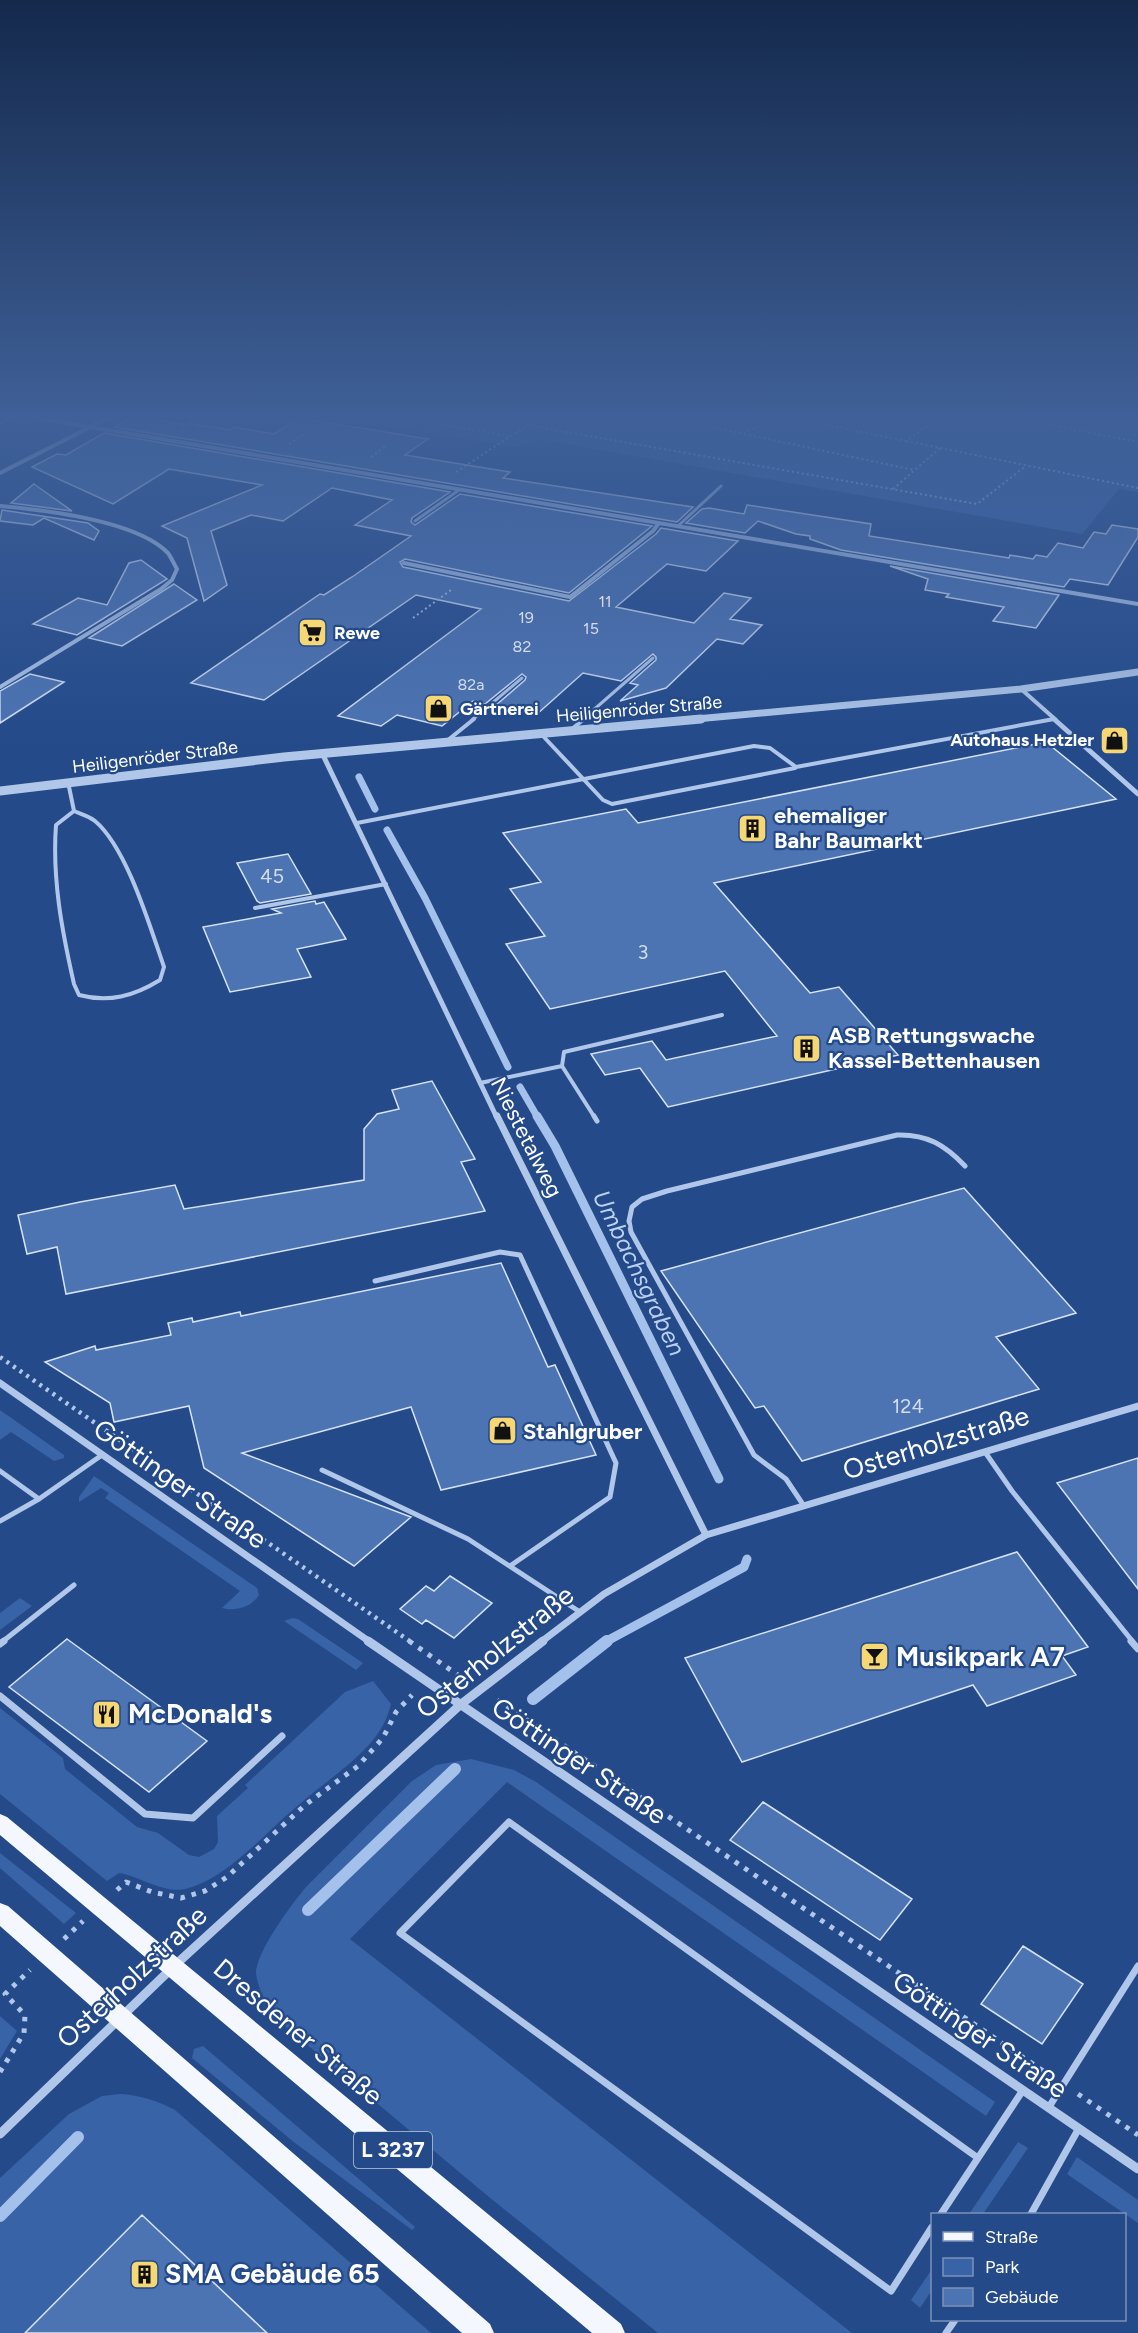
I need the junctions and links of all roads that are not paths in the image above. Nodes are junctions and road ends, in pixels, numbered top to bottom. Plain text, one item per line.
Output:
1 (112, 527) edge
2 (656, 527) edge
3 (683, 527) edge
4 (404, 563) dead end
5 (1138, 604) edge
6 (653, 658) dead end
7 (1138, 672) edge
8 (522, 678) dead end
9 (0, 687) edge
10 (1022, 690) junction
11 (1054, 719) junction
12 (570, 730) junction
13 (540, 733) junction
14 (446, 742) junction
15 (322, 753) junction
16 (796, 767) junction
17 (586, 780) junction
18 (68, 782) junction
19 (0, 791) edge
20 (1138, 795) edge
21 (74, 811) junction
22 (357, 823) junction
23 (386, 884) junction
24 (255, 908) dead end
25 (722, 1015) dead end
26 (562, 1066) junction
27 (480, 1083) junction
28 (597, 1121) dead end
29 (965, 1166) dead end
30 (375, 1281) dead end
31 (0, 1383) edge
32 (1138, 1406) edge
33 (985, 1452) junction
34 (102, 1455) junction
35 (322, 1470) dead end
36 (0, 1471) edge
37 (39, 1499) junction
38 (804, 1506) junction
39 (0, 1521) edge
40 (706, 1535) junction
41 (510, 1566) junction
42 (74, 1586) dead end
43 (580, 1612) junction
44 (0, 1644) edge
45 (1138, 1649) edge
46 (0, 1696) edge
47 (460, 1705) junction
48 (282, 1736) dead end
49 (0, 1823) edge
50 (0, 1913) edge
51 (1138, 1966) edge
52 (173, 1967) junction
53 (120, 2017) junction
54 (1023, 2090) junction
55 (1049, 2107) junction
56 (1079, 2128) junction
57 (0, 2134) edge
58 (978, 2158) junction
59 (1138, 2169) edge
60 (942, 2213) edge
61 (1032, 2213) edge
62 (931, 2230) edge
63 (481, 2333) edge
64 (612, 2333) edge

1 - 9 street
2 - 4 street
3 - 5 street
6 - 12 lane
7 - 10 street, Heiligenröder Straße
8 - 14 lane
10 - 11 street
10 - 12 street, Heiligenröder Straße
11 - 16 lane
11 - 20 street
12 - 13 street, Heiligenröder Straße
13 - 14 street, Heiligenröder Straße
13 - 17 lane
14 - 15 street, Heiligenröder Straße
15 - 18 street, Heiligenröder Straße
15 - 22 street, Niestetalweg
16 - 17 lane
16 - 17 lane
17 - 22 lane
18 - 19 street, Heiligenröder Straße
18 - 21 lane
21 - 21 lane
22 - 23 street, Niestetalweg
23 - 24 lane
23 - 27 street, Niestetalweg
25 - 26 lane
26 - 27 lane
26 - 28 lane
27 - 40 street, Niestetalweg
29 - 38 lane
30 - 41 lane
31 - 34 street, Göttinger Straße
32 - 33 street, Osterholzstraße
33 - 38 street, Osterholzstraße
33 - 45 lane
34 - 37 lane
34 - 47 street, Göttinger Straße
35 - 41 lane
36 - 37 lane
37 - 39 lane
38 - 40 street, Osterholzstraße
40 - 43 street, Osterholzstraße
41 - 43 lane
42 - 44 lane
43 - 47 street, Osterholzstraße
46 - 48 lane
47 - 52 street, Osterholzstraße
47 - 54 street, Göttinger Straße
49 - 52 main road, Dresdener Straße / L 3237
50 - 53 main road
51 - 55 lane
52 - 53 street, Osterholzstraße
52 - 64 main road, Dresdener Straße / L 3237
53 - 57 street, Osterholzstraße
53 - 63 main road
54 - 55 street, Göttinger Straße
54 - 58 lane
55 - 56 street, Göttinger Straße
56 - 59 street, Göttinger Straße
56 - 61 lane
58 - 60 lane
58 - 62 lane

